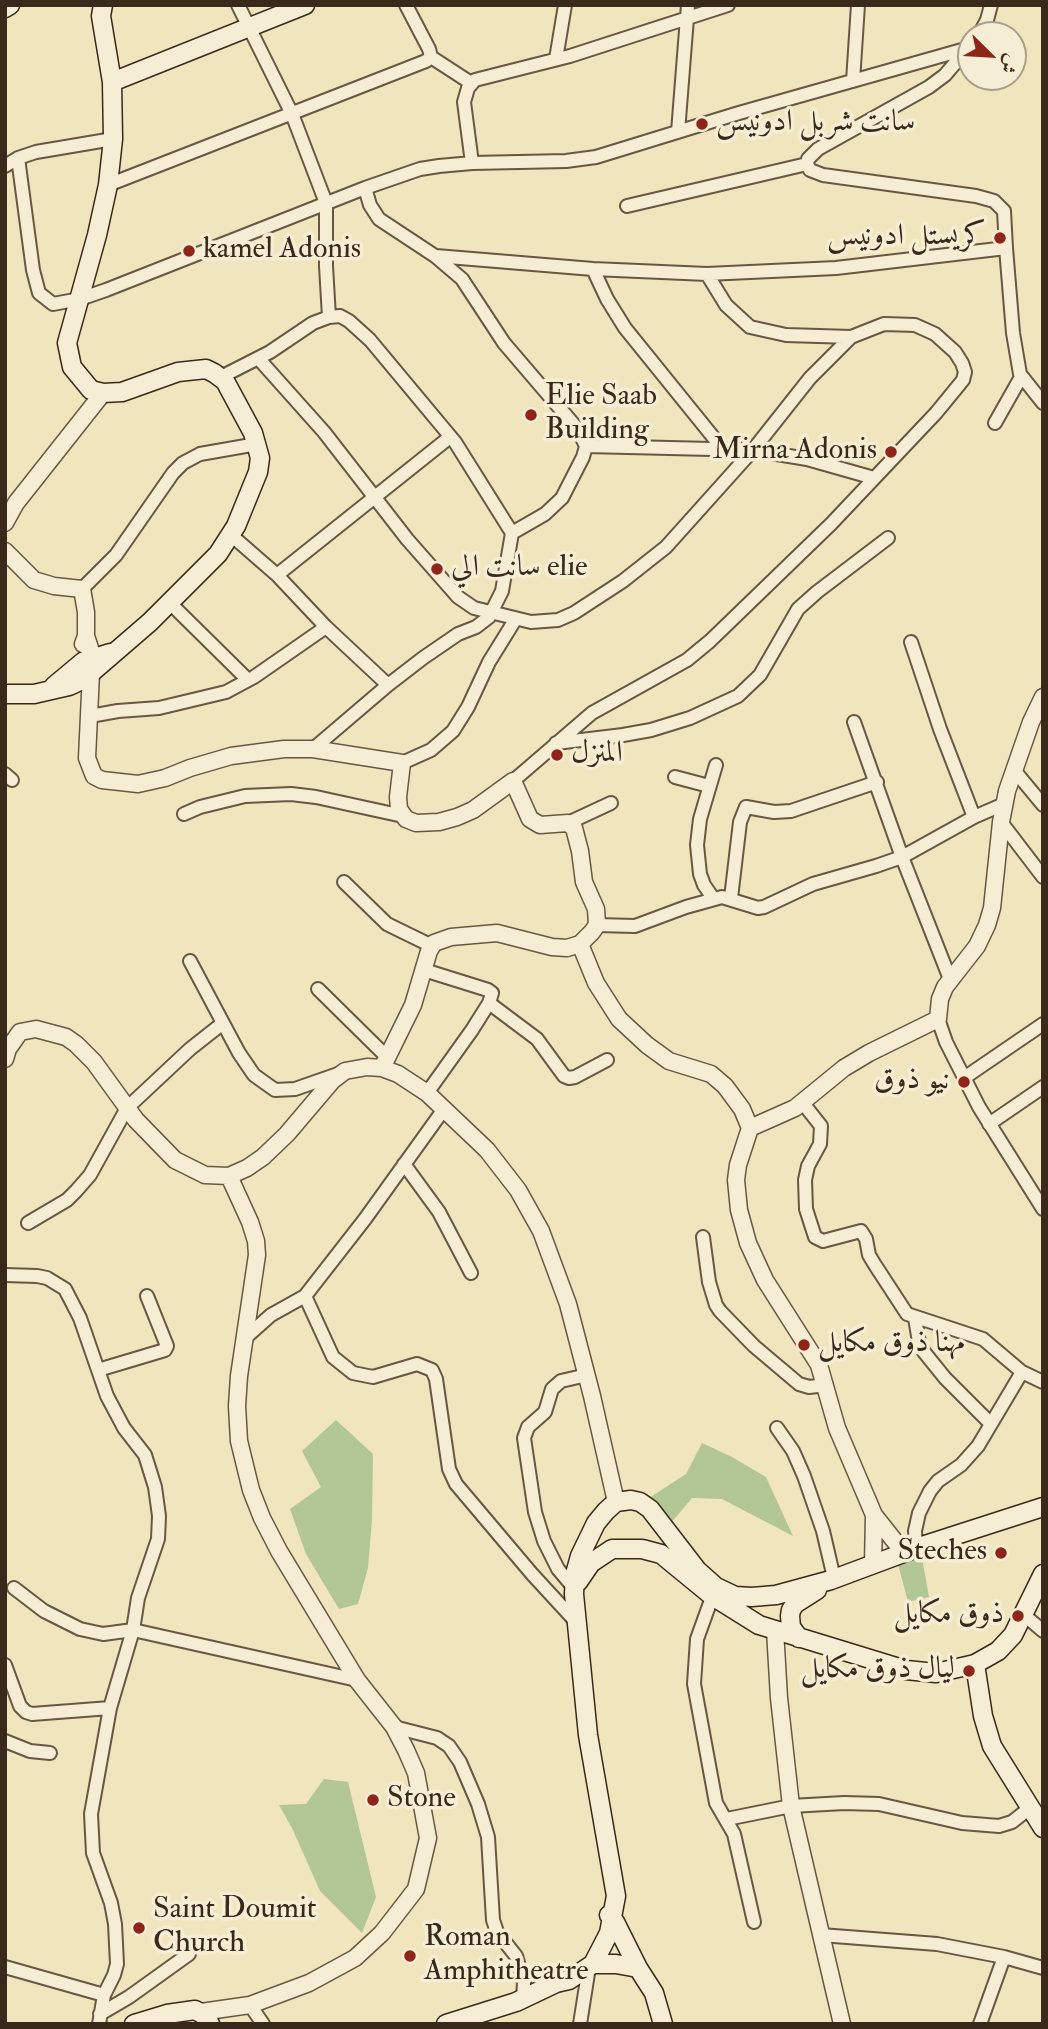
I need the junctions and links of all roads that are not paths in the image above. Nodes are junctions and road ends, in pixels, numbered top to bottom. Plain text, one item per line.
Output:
1 (10, 5) edge
2 (239, 5) edge
3 (305, 5) edge
4 (406, 5) edge
5 (565, 5) edge
6 (728, 5) edge
7 (858, 5) edge
8 (5, 8) edge
9 (99, 9) edge
10 (688, 12) edge
11 (250, 28) junction
12 (957, 51) edge
13 (431, 57) junction
14 (556, 59) junction
15 (957, 62) edge
16 (853, 81) junction
17 (112, 82) junction
18 (471, 83) junction
19 (292, 114) junction
20 (678, 132) junction
21 (113, 139) junction
22 (18, 158) junction
23 (472, 163) junction
24 (807, 164) junction
25 (5, 166) edge
26 (108, 185) junction
27 (365, 188) junction
28 (326, 203) junction
29 (627, 206) dead end
30 (1006, 248) junction
31 (435, 256) junction
32 (593, 269) junction
33 (707, 274) junction
34 (80, 299) junction
35 (329, 317) junction
36 (851, 337) junction
37 (258, 358) junction
38 (220, 377) junction
39 (1021, 377) junction
40 (103, 393) junction
41 (1043, 403) edge
42 (995, 423) dead end
43 (450, 437) junction
44 (257, 444) junction
45 (586, 446) junction
46 (722, 448) junction
47 (753, 450) junction
48 (874, 478) junction
49 (374, 497) junction
50 (5, 523) edge
51 (512, 533) junction
52 (231, 535) junction
53 (888, 538) dead end
54 (5, 551) edge
55 (277, 575) junction
56 (82, 589) junction
57 (171, 604) junction
58 (493, 612) junction
59 (515, 620) junction
60 (326, 627) junction
61 (911, 642) dead end
62 (84, 670) junction
63 (248, 680) junction
64 (388, 685) junction
65 (5, 694) edge
66 (1043, 697) edge
67 (90, 713) junction
68 (854, 722) dead end
69 (556, 743) junction
70 (313, 750) junction
71 (402, 763) junction
72 (716, 765) dead end
73 (1014, 770) junction
74 (675, 777) dead end
75 (513, 781) junction
76 (877, 782) junction
77 (709, 786) junction
78 (611, 803) dead end
79 (1004, 804) junction
80 (1043, 805) edge
81 (184, 814) dead end
82 (403, 816) junction
83 (974, 817) junction
84 (1001, 822) junction
85 (568, 823) junction
86 (902, 857) junction
87 (1043, 877) edge
88 (344, 882) dead end
89 (713, 898) junction
90 (731, 898) junction
91 (597, 925) junction
92 (580, 944) junction
93 (432, 946) junction
94 (190, 961) dead end
95 (424, 970) junction
96 (950, 979) junction
97 (318, 989) dead end
98 (489, 1003) junction
99 (938, 1020) junction
100 (223, 1023) junction
101 (1043, 1024) edge
102 (5, 1059) edge
103 (607, 1060) dead end
104 (385, 1063) junction
105 (345, 1071) junction
106 (964, 1078) junction
107 (1043, 1087) edge
108 (427, 1093) junction
109 (802, 1102) junction
110 (127, 1108) junction
111 (444, 1109) junction
112 (989, 1124) junction
113 (750, 1128) junction
114 (404, 1164) junction
115 (229, 1176) junction
116 (1043, 1209) edge
117 (28, 1223) dead end
118 (702, 1237) dead end
119 (471, 1273) dead end
120 (5, 1275) edge
121 (147, 1296) dead end
122 (305, 1296) junction
123 (915, 1318) junction
124 (244, 1339) junction
125 (98, 1370) junction
126 (1022, 1372) junction
127 (587, 1376) junction
128 (1043, 1382) edge
129 (826, 1385) junction
130 (991, 1424) junction
131 (777, 1428) dead end
132 (616, 1502) junction
133 (1043, 1507) edge
134 (874, 1515) junction
135 (596, 1522) junction
136 (669, 1550) junction
137 (607, 1551) junction
138 (910, 1551) junction
139 (873, 1565) junction
140 (1043, 1574) edge
141 (832, 1579) junction
142 (14, 1588) dead end
143 (574, 1588) junction
144 (713, 1591) junction
145 (1024, 1615) junction
146 (578, 1624) junction
147 (133, 1630) junction
148 (775, 1630) junction
149 (1043, 1631) edge
150 (799, 1638) junction
151 (975, 1664) junction
152 (5, 1665) edge
153 (358, 1680) junction
154 (110, 1708) junction
155 (394, 1727) junction
156 (5, 1741) edge
157 (50, 1753) dead end
158 (791, 1806) junction
159 (1031, 1807) junction
160 (727, 1819) junction
161 (1043, 1828) edge
162 (609, 1911) junction
163 (754, 1922) dead end
164 (821, 1935) junction
165 (189, 1954) dead end
166 (1004, 1957) junction
167 (591, 1965) junction
168 (5, 1967) edge
169 (1043, 1968) edge
170 (642, 1973) junction
171 (563, 1979) junction
172 (104, 1995) junction
173 (583, 1997) junction
174 (523, 1999) junction
175 (250, 2005) junction
176 (205, 2018) edge
177 (100, 2019) edge
178 (134, 2024) edge
179 (262, 2024) edge
180 (446, 2024) edge
181 (580, 2024) edge
182 (663, 2024) edge
183 (842, 2024) edge
184 (980, 2024) edge

1 - 8 main road
2 - 11 street
3 - 11 main road
4 - 13 street
5 - 14 street
6 - 10 street
7 - 16 street
9 - 17 main road
10 - 14 street
10 - 20 street
11 - 17 main road
11 - 19 street
12 - 16 street
13 - 18 street
13 - 19 street
14 - 18 street
15 - 24 street
16 - 20 street
17 - 21 main road
18 - 23 street
19 - 26 street
19 - 28 street
20 - 23 street
21 - 22 street
21 - 26 main road
22 - 25 street
22 - 34 street
23 - 27 street
24 - 29 street
24 - 30 street
26 - 34 main road
27 - 28 street
27 - 31 street
28 - 34 street
28 - 35 street
30 - 33 street
30 - 39 street
31 - 32 street
31 - 45 street
32 - 33 street
32 - 46 street
33 - 36 street
34 - 40 main road
35 - 37 street
35 - 43 street
36 - 47 street
36 - 48 street
37 - 38 street
37 - 49 street
38 - 40 main road
38 - 44 main road
39 - 41 street
39 - 42 street
40 - 50 street
43 - 49 street
43 - 51 street
44 - 52 main road
44 - 56 street
45 - 46 street
45 - 51 street
46 - 47 street
47 - 48 street
47 - 59 street
48 - 69 street
49 - 55 street
49 - 58 street
51 - 58 street
52 - 55 street
52 - 57 main road
53 - 69 street
54 - 56 street
55 - 60 street
56 - 62 street
57 - 62 main road
57 - 63 street
58 - 59 street
58 - 64 street
59 - 71 street
60 - 63 street
60 - 64 street
61 - 83 street
62 - 65 main road
62 - 67 street
63 - 67 street
64 - 70 street
66 - 73 street
67 - 70 street
68 - 76 street
69 - 75 street
70 - 71 street
71 - 82 street
72 - 77 street
73 - 79 street
73 - 80 street
74 - 77 street
75 - 82 street
75 - 85 street
76 - 86 street
76 - 90 street
77 - 89 street
78 - 85 street
79 - 83 street
79 - 84 street
81 - 82 street
83 - 86 street
84 - 87 street
84 - 96 street
85 - 91 street
86 - 90 street
86 - 96 street
88 - 93 street
89 - 90 street
89 - 91 street
91 - 92 street
92 - 93 street
92 - 113 street
93 - 95 street
94 - 100 street
95 - 98 street
95 - 104 street
96 - 99 street
97 - 104 street
98 - 103 street
98 - 108 street
99 - 106 street
99 - 109 street
100 - 105 street
100 - 110 street
101 - 106 street
102 - 110 street
104 - 105 street
104 - 108 street
105 - 115 street
106 - 112 street
107 - 112 street
108 - 111 street
109 - 113 street
109 - 123 street
110 - 115 street
110 - 117 street
111 - 114 street
111 - 127 street
112 - 116 street
113 - 129 street
114 - 119 street
114 - 122 street
115 - 124 street
118 - 129 street
120 - 125 street
121 - 125 street
122 - 124 street
122 - 146 street
123 - 126 street
123 - 130 street
124 - 153 street
125 - 147 street
126 - 128 street
126 - 130 street
127 - 132 street
127 - 143 street
129 - 134 street
130 - 138 street
131 - 141 street
132 - 135 main road
132 - 136 main road
133 - 138 main road
134 - 138 street
134 - 139 street
135 - 137 main road
135 - 143 main road
136 - 137 main road
136 - 144 main road
137 - 143 main road
138 - 139 main road
139 - 141 main road
140 - 145 main road
141 - 144 main road
141 - 150 main road
142 - 147 street
143 - 146 main road
144 - 148 main road
144 - 160 street
145 - 149 street
145 - 151 main road
146 - 162 main road
147 - 153 street
147 - 154 street
148 - 150 main road
148 - 158 street
150 - 151 main road
151 - 159 main road
152 - 154 street
153 - 155 street
154 - 172 street
155 - 174 street
155 - 175 street
156 - 157 street
158 - 159 street
158 - 160 street
158 - 164 street
159 - 161 main road
160 - 163 street
162 - 167 main road
162 - 170 main road
162 - 171 main road
164 - 166 street
164 - 183 street
165 - 177 street
166 - 169 street
166 - 184 street
167 - 170 main road
167 - 171 main road
167 - 173 street
168 - 172 street
170 - 182 main road
171 - 173 street
171 - 174 main road
172 - 177 street
173 - 181 street
174 - 180 main road
175 - 176 street
175 - 179 street
176 - 178 main road

